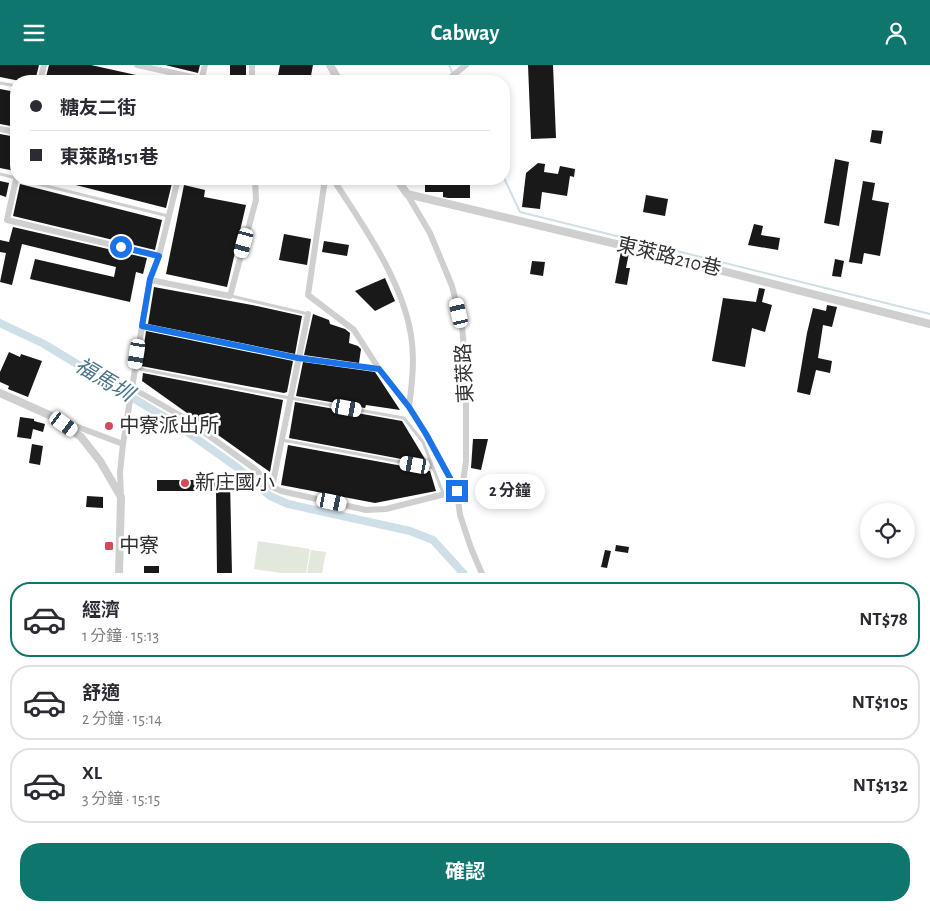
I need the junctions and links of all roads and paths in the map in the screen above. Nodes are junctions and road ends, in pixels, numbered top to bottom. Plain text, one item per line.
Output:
1 (137, 65) edge
2 (466, 65) edge
3 (180, 75) edge
4 (454, 75) edge
5 (16, 185) edge
6 (42, 185) edge
7 (177, 185) edge
8 (255, 185) edge
9 (323, 185) edge
10 (337, 185) edge
11 (401, 185) edge
12 (407, 193) junction
13 (170, 216) junction
14 (159, 256) junction
15 (150, 279) junction
16 (230, 296) junction
17 (308, 314) joint
18 (930, 323) edge
19 (142, 326) junction
20 (298, 358) junction
21 (135, 368) junction
22 (379, 369) junction
23 (131, 391) junction
24 (0, 393) edge
25 (290, 398) junction
26 (409, 407) junction
27 (56, 419) junction
28 (281, 440) junction
29 (123, 445) junction
30 (434, 468) junction
31 (272, 487) junction
32 (457, 491) junction
33 (443, 494) junction
34 (121, 497) junction
35 (119, 573) edge
36 (482, 573) edge

1 - 3 street
2 - 4 street
5 - 14 street
6 - 13 lane
7 - 13 street
8 - 16 street
9 - 22 street
10 - 26 street
11 - 12 street, 東萊路
12 - 18 street, 東萊路210巷
12 - 32 street, 東萊路
13 - 14 street
14 - 15 street
15 - 16 street
15 - 19 street
16 - 17 lane
17 - 20 street
19 - 20 lane
19 - 21 street
20 - 22 lane
20 - 25 street
21 - 23 street
21 - 25 lane
22 - 26 street
23 - 29 street
23 - 31 street
24 - 27 street
25 - 28 street
25 - 30 lane
26 - 32 street
27 - 29 street
27 - 34 street
28 - 30 lane
28 - 31 street
29 - 34 street
30 - 33 lane
31 - 33 street
32 - 33 street
32 - 36 street, 東萊路
34 - 35 street

